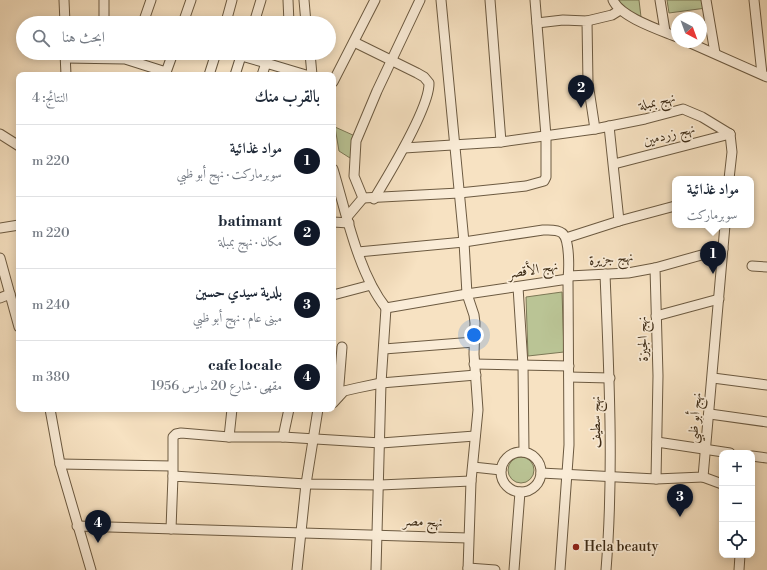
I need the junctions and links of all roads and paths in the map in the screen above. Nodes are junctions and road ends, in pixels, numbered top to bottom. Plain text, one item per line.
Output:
1 (64, 0) edge
2 (104, 0) edge
3 (152, 0) edge
4 (191, 0) edge
5 (232, 0) edge
6 (260, 0) edge
7 (288, 0) edge
8 (304, 0) edge
9 (375, 0) edge
10 (420, 0) edge
11 (441, 0) edge
12 (490, 0) edge
13 (535, 0) edge
14 (660, 0) edge
15 (706, 0) edge
16 (754, 0) edge
17 (617, 6) edge
18 (64, 16) edge
19 (104, 16) edge
20 (146, 16) edge
21 (185, 16) edge
22 (228, 16) edge
23 (256, 16) edge
24 (289, 16) edge
25 (305, 16) edge
26 (587, 21) junction
27 (537, 23) junction
28 (665, 32) junction
29 (671, 34) edge
30 (354, 42) junction
31 (703, 48) edge
32 (715, 53) junction
33 (65, 60) edge
34 (138, 60) edge
35 (170, 60) edge
36 (214, 60) edge
37 (240, 60) edge
38 (255, 60) edge
39 (311, 60) edge
40 (392, 60) junction
41 (266, 63) junction
42 (66, 72) edge
43 (161, 72) edge
44 (166, 72) edge
45 (210, 72) edge
46 (236, 72) edge
47 (263, 72) edge
48 (288, 72) edge
49 (312, 72) edge
50 (764, 75) edge
51 (336, 76) edge
52 (609, 126) junction
53 (595, 129) junction
54 (0, 134) edge
55 (730, 134) junction
56 (546, 136) junction
57 (501, 142) junction
58 (16, 144) edge
59 (455, 144) junction
60 (404, 148) junction
61 (614, 164) junction
62 (729, 176) edge
63 (336, 189) edge
64 (459, 193) junction
65 (363, 198) junction
66 (374, 198) junction
67 (672, 207) edge
68 (348, 220) junction
69 (619, 221) junction
70 (336, 222) edge
71 (16, 225) edge
72 (0, 228) edge
73 (725, 228) edge
74 (566, 238) junction
75 (464, 242) junction
76 (723, 249) junction
77 (358, 252) junction
78 (0, 258) edge
79 (752, 266) dead end
80 (767, 267) edge
81 (655, 268) junction
82 (605, 274) junction
83 (568, 278) junction
84 (371, 285) junction
85 (518, 287) junction
86 (10, 294) junction
87 (336, 294) edge
88 (467, 294) junction
89 (0, 298) edge
90 (719, 299) junction
91 (386, 308) junction
92 (16, 315) edge
93 (656, 316) junction
94 (474, 342) junction
95 (342, 347) dead end
96 (384, 349) junction
97 (474, 364) junction
98 (523, 365) junction
99 (569, 366) junction
100 (476, 375) junction
101 (569, 377) junction
102 (610, 378) junction
103 (713, 378) junction
104 (767, 380) edge
105 (381, 383) junction
106 (767, 385) edge
107 (336, 393) edge
108 (336, 400) edge
109 (51, 412) edge
110 (232, 412) edge
111 (288, 412) edge
112 (318, 412) edge
113 (710, 414) junction
114 (767, 422) edge
115 (475, 436) junction
116 (229, 437) junction
117 (283, 437) junction
118 (314, 440) junction
119 (657, 442) junction
120 (381, 443) junction
121 (707, 450) junction
122 (524, 452) junction
123 (719, 452) edge
124 (755, 456) edge
125 (767, 458) edge
126 (60, 464) junction
127 (172, 466) junction
128 (473, 467) junction
129 (501, 470) junction
130 (541, 473) junction
131 (568, 474) junction
132 (173, 476) junction
133 (610, 476) junction
134 (703, 477) junction
135 (656, 479) junction
136 (471, 481) junction
137 (719, 483) edge
138 (306, 484) junction
139 (380, 485) junction
140 (520, 492) junction
141 (77, 526) junction
142 (171, 529) junction
143 (302, 533) junction
144 (376, 534) junction
145 (468, 538) junction
146 (740, 558) edge
147 (468, 569) edge
148 (90, 570) edge
149 (297, 570) edge
150 (376, 570) edge
151 (495, 570) edge
152 (514, 570) edge
153 (560, 570) edge
154 (606, 570) edge
155 (739, 570) edge

1 - 18 street
2 - 19 street
3 - 20 street
4 - 21 street
5 - 22 street
6 - 23 street
7 - 24 street
8 - 25 street
9 - 30 street
10 - 40 street
11 - 59 street
12 - 57 street
13 - 27 street
14 - 28 street
15 - 32 street
16 - 50 street
17 - 26 street
17 - 28 street
26 - 27 street
26 - 53 street
27 - 56 street
28 - 29 street
30 - 40 street
30 - 51 street
31 - 32 street
32 - 50 street
33 - 42 street
34 - 43 street
35 - 44 street
36 - 45 street
37 - 46 street
38 - 41 street
39 - 49 street
40 - 60 street
40 - 65 street
41 - 47 street
41 - 48 street
52 - 53 street, نهج بمبلة
52 - 55 street, نهج بمبلة
52 - 61 street
53 - 56 street, نهج بمبلة
54 - 58 street
55 - 61 street, نهج زردمين
55 - 62 street
56 - 57 street, نهج بمبلة
56 - 64 street
57 - 59 street, نهج بمبلة
59 - 60 street, نهج بمبلة
59 - 64 street
60 - 66 street
61 - 69 street
63 - 68 street
64 - 66 street
64 - 75 street
65 - 66 street
65 - 68 street
67 - 69 street
68 - 70 street
68 - 77 street
69 - 74 street
71 - 72 street
73 - 76 street, نهج أبو ظبي
74 - 75 street
74 - 83 street
75 - 77 street
75 - 88 street
76 - 81 street
76 - 90 street, نهج أبو ظبي
77 - 84 street
78 - 86 street
79 - 80 street
81 - 82 street, نهج جزيرة
81 - 93 street, نهج الجيزة
82 - 83 street, نهج جزيرة
82 - 102 street, نهج سطيف
83 - 85 street, نهج الأقصر
83 - 99 street, نهج الأقصر
84 - 87 street
84 - 91 street
85 - 88 street, نهج الأقصر
85 - 98 street
86 - 89 street
86 - 92 street
88 - 91 street, نهج الأقصر
88 - 94 street
90 - 93 street
90 - 103 street, نهج أبو ظبي
91 - 96 street
93 - 119 street, نهج الجيزة
94 - 96 street
94 - 97 street
95 - 107 street
96 - 105 street
97 - 98 street
97 - 100 street
98 - 99 street
98 - 122 street
99 - 101 street, نهج الأقصر
100 - 105 street
100 - 115 street
101 - 102 street
101 - 131 street, نهج الأقصر
102 - 133 street, نهج سطيف
103 - 106 street
103 - 113 street, نهج أبو ظبي
104 - 106 street
105 - 108 street
105 - 120 street
109 - 126 street
110 - 116 street
111 - 117 street
112 - 118 street
113 - 114 street
113 - 121 street, نهج أبو ظبي
115 - 120 street
115 - 128 street
116 - 117 street
116 - 127 street
117 - 118 street
118 - 120 street
118 - 138 street
119 - 121 street
119 - 135 street, نهج الجيزة
120 - 139 street
121 - 123 street
121 - 134 street, نهج أبو ظبي
122 - 129 street
122 - 130 street
124 - 125 street
126 - 127 street
126 - 141 street
127 - 132 street
128 - 129 street
128 - 136 street
129 - 140 street
130 - 131 street
130 - 140 street
131 - 133 street
131 - 153 street, نهج الأقصر
132 - 138 street
132 - 142 street
133 - 135 street
133 - 154 street, نهج سطيف
134 - 135 street
134 - 137 street
136 - 139 street
136 - 145 street
138 - 139 street
138 - 143 street
139 - 144 street
140 - 152 street
141 - 142 street, نهج مصر
141 - 148 street
142 - 143 street, نهج مصر
143 - 144 street, نهج مصر
143 - 149 street
144 - 145 street, نهج مصر
144 - 150 street
145 - 147 street
146 - 155 street
147 - 151 street

